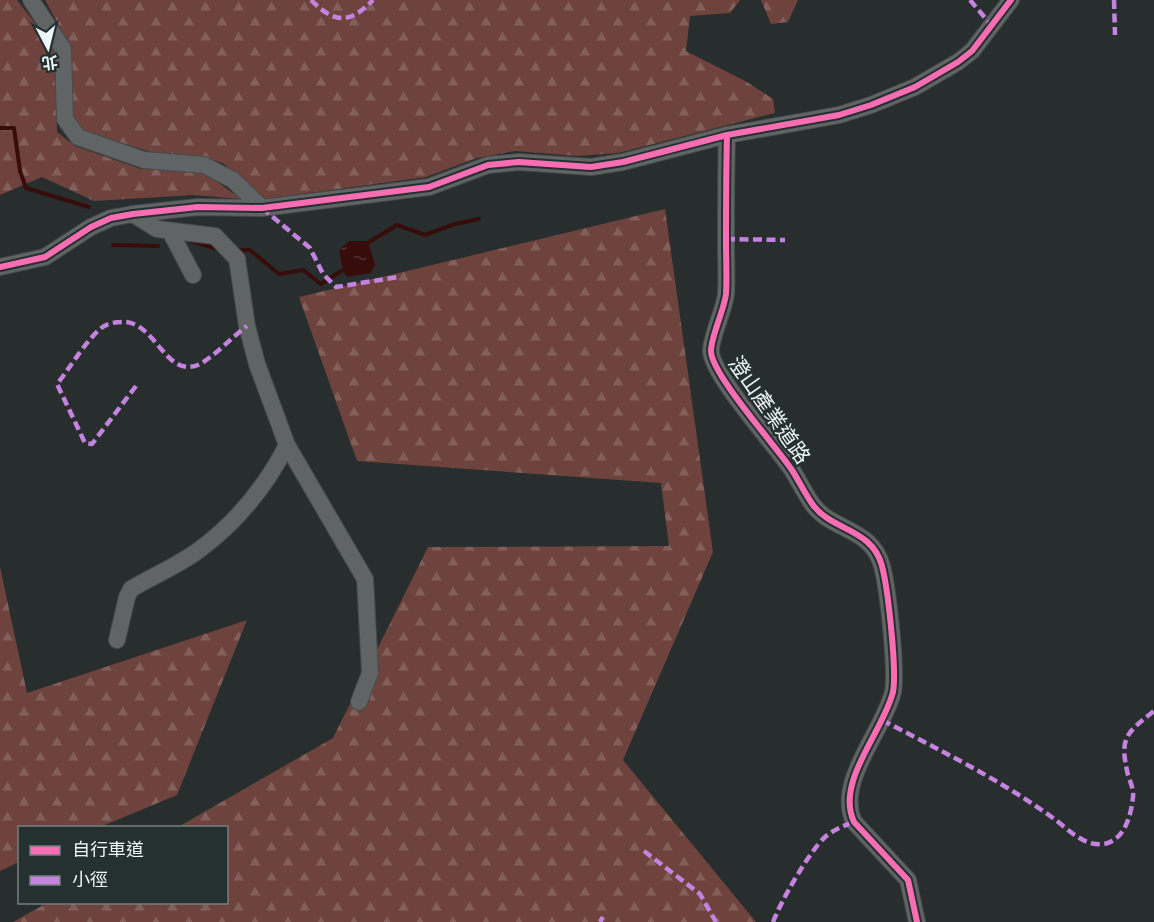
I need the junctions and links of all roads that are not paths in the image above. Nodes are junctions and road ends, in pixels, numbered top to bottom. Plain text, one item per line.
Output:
1 (31, 0) edge
2 (1011, 0) edge
3 (727, 135) junction
4 (262, 208) junction
5 (132, 214) junction
6 (170, 231) junction
7 (0, 267) edge
8 (193, 275) dead end
9 (287, 445) junction
10 (117, 640) dead end
11 (358, 702) dead end
12 (917, 922) edge

1 - 4 street
2 - 3 street
3 - 4 street
3 - 12 street, 澄山產業道路
4 - 5 street
5 - 6 street
5 - 7 street
6 - 8 street
6 - 9 street
9 - 10 street
9 - 11 street

